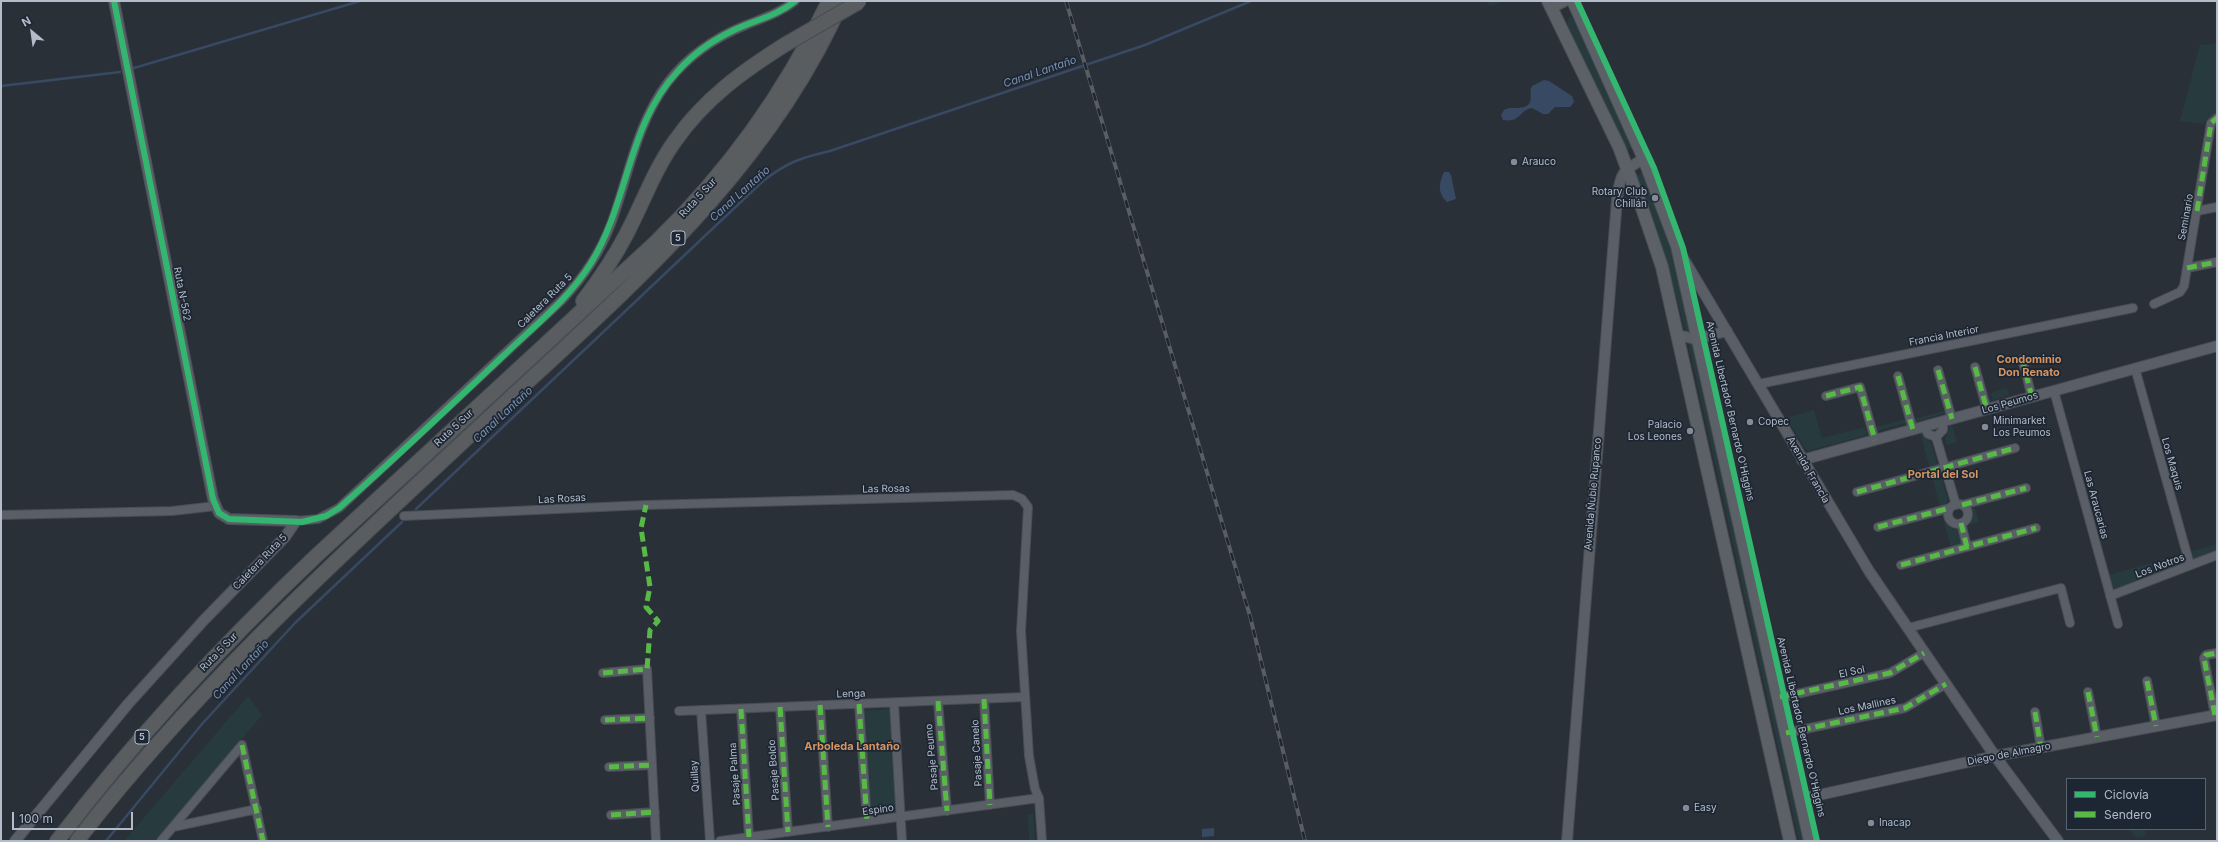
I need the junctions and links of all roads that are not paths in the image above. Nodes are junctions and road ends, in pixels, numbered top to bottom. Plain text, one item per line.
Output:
1 (114, 1) edge
2 (795, 1) edge
3 (829, 1) edge
4 (842, 1) edge
5 (860, 1) edge
6 (1563, 1) edge
7 (1573, 1) edge
8 (1549, 4) edge
9 (2217, 118) edge
10 (1644, 159) junction
11 (1627, 168) junction
12 (2217, 207) edge
13 (2197, 211) junction
14 (1677, 246) junction
15 (2217, 262) edge
16 (2187, 268) junction
17 (2154, 304) dead end
18 (2133, 308) dead end
19 (562, 328) junction
20 (1727, 331) junction
21 (1678, 335) junction
22 (1699, 339) junction
23 (2217, 346) edge
24 (2022, 359) dead end
25 (1975, 367) dead end
26 (2135, 368) junction
27 (1938, 370) dead end
28 (1898, 376) dead end
29 (1759, 384) junction
30 (2054, 391) junction
31 (1826, 396) dead end
32 (2032, 397) junction
33 (1987, 410) junction
34 (1947, 420) junction
35 (1924, 426) junction
36 (1913, 430) junction
37 (1936, 437) junction
38 (1875, 440) junction
39 (2015, 448) dead end
40 (1802, 460) junction
41 (1945, 468) junction
42 (2026, 488) dead end
43 (1857, 492) dead end
44 (216, 506) junction
45 (1956, 506) junction
46 (1, 515) edge
47 (404, 516) dead end
48 (296, 521) junction
49 (1961, 523) junction
50 (1878, 527) dead end
51 (2036, 528) dead end
52 (1967, 547) junction
53 (2217, 555) edge
54 (1747, 556) junction
55 (1727, 557) junction
56 (1901, 565) dead end
57 (2190, 566) junction
58 (2110, 596) junction
59 (2070, 623) dead end
60 (2118, 624) dead end
61 (1908, 628) junction
62 (1924, 653) junction
63 (2217, 653) edge
64 (603, 673) dead end
65 (2147, 681) dead end
66 (1946, 684) junction
67 (2088, 692) dead end
68 (1025, 697) junction
69 (1778, 698) junction
70 (984, 699) junction
71 (938, 701) junction
72 (894, 703) junction
73 (859, 704) junction
74 (820, 706) junction
75 (780, 707) junction
76 (741, 709) junction
77 (701, 710) junction
78 (678, 711) dead end
79 (2035, 712) dead end
80 (2216, 715) edge
81 (650, 718) junction
82 (606, 720) dead end
83 (2156, 726) junction
84 (1786, 733) junction
85 (2097, 737) junction
86 (2041, 748) junction
87 (1995, 756) junction
88 (652, 764) junction
89 (609, 767) dead end
90 (1039, 798) junction
91 (1801, 799) junction
92 (990, 805) junction
93 (257, 809) junction
94 (947, 811) junction
95 (655, 812) junction
96 (611, 815) dead end
97 (902, 817) junction
98 (867, 821) junction
99 (173, 827) junction
100 (828, 827) junction
101 (788, 832) junction
102 (749, 837) junction
103 (15, 841) edge
104 (56, 841) edge
105 (77, 841) edge
106 (161, 841) edge
107 (263, 841) edge
108 (656, 841) edge
109 (710, 841) edge
110 (720, 841) edge
111 (902, 841) edge
112 (1042, 841) edge
113 (1566, 841) edge
114 (1790, 841) edge
115 (1810, 841) edge
116 (2058, 841) edge

1 - 44 street, Ruta N-562
2 - 48 street, Caletera Ruta 5
3 - 19 highway, Ruta 5 Sur / 5
4 - 105 highway, Ruta 5 Sur / 5
5 - 19 highway, bridge
6 - 8 main road
7 - 10 main road, Avenida Libertador Bernardo O'Higgins
8 - 11 main road
9 - 13 street, Seminario
10 - 11 street
10 - 14 main road, Avenida Libertador Bernardo O'Higgins
11 - 21 main road
11 - 113 street, Avenida Ñuble Rupanco
12 - 13 street
13 - 16 street, Seminario
14 - 20 street, Avenida Francia
14 - 22 main road, Avenida Libertador Bernardo O'Higgins
15 - 16 street
16 - 17 street, Seminario
18 - 29 street, Francia Interior
19 - 104 highway, Ruta 5 Sur / 5
20 - 22 street
20 - 29 street, Avenida Francia
21 - 22 street
21 - 55 main road
22 - 54 main road, Avenida Libertador Bernardo O'Higgins
23 - 26 street, Los Peumos
24 - 32 street
25 - 33 street
26 - 30 street, Los Peumos
26 - 57 street, Los Maquis
27 - 34 street
28 - 36 street
29 - 40 street, Avenida Francia
30 - 32 street, Los Peumos
30 - 58 street, Las Araucarias
31 - 38 street
32 - 33 street, Los Peumos
33 - 34 street, Los Peumos
34 - 35 street, Los Peumos
34 - 37 street
35 - 36 street, Los Peumos
35 - 37 street
36 - 38 street, Los Peumos
37 - 41 street
38 - 40 street, Los Peumos
39 - 41 street
40 - 61 street, Avenida Francia
41 - 43 street
41 - 45 street
42 - 45 street
44 - 46 street
44 - 48 street
45 - 49 street
45 - 49 street
45 - 50 street
47 - 68 street, Las Rosas
48 - 103 street, Caletera Ruta 5
49 - 52 street
51 - 52 street
52 - 56 street
53 - 57 street, Los Notros
54 - 55 main road
54 - 69 main road, Avenida Libertador Bernardo O'Higgins
55 - 114 main road
57 - 58 street, Los Notros
58 - 60 street, Las Araucarias
59 - 61 street
61 - 62 street, Avenida Francia
62 - 66 street, Avenida Francia
62 - 69 street, El Sol
63 - 80 street
64 - 81 street
65 - 83 street
66 - 84 street, Los Mallines
66 - 87 street, Avenida Francia
67 - 85 street
68 - 70 street, Lenga
68 - 90 street, Las Rosas
69 - 84 main road, Avenida Libertador Bernardo O'Higgins
70 - 71 street, Lenga
70 - 92 street, Pasaje Canelo
71 - 72 street, Lenga
71 - 94 street, Pasaje Peumo
72 - 73 street, Lenga
72 - 97 street
73 - 74 street, Lenga
73 - 98 street
74 - 75 street, Lenga
74 - 100 street
75 - 76 street, Lenga
75 - 101 street, Pasaje Boldo
76 - 77 street, Lenga
76 - 102 street, Pasaje Palma
77 - 78 street, Lenga
77 - 109 street, Quillay
79 - 86 street
80 - 83 street, Diego de Almagro
81 - 82 street
81 - 88 street
83 - 85 street, Diego de Almagro
84 - 91 main road, Avenida Libertador Bernardo O'Higgins
85 - 86 street, Diego de Almagro
86 - 87 street, Diego de Almagro
87 - 91 street, Diego de Almagro
87 - 116 street, Avenida Francia
88 - 89 street
88 - 95 street
90 - 92 street, Espino
90 - 112 street, Las Rosas
91 - 115 main road, Avenida Libertador Bernardo O'Higgins
92 - 94 street, Espino
93 - 99 street
93 - 99 street
93 - 107 street
94 - 97 street, Espino
95 - 96 street
95 - 108 street
97 - 98 street, Espino
97 - 111 street
98 - 100 street, Espino
99 - 106 street
100 - 101 street, Espino
101 - 102 street, Espino
102 - 110 street, Espino

